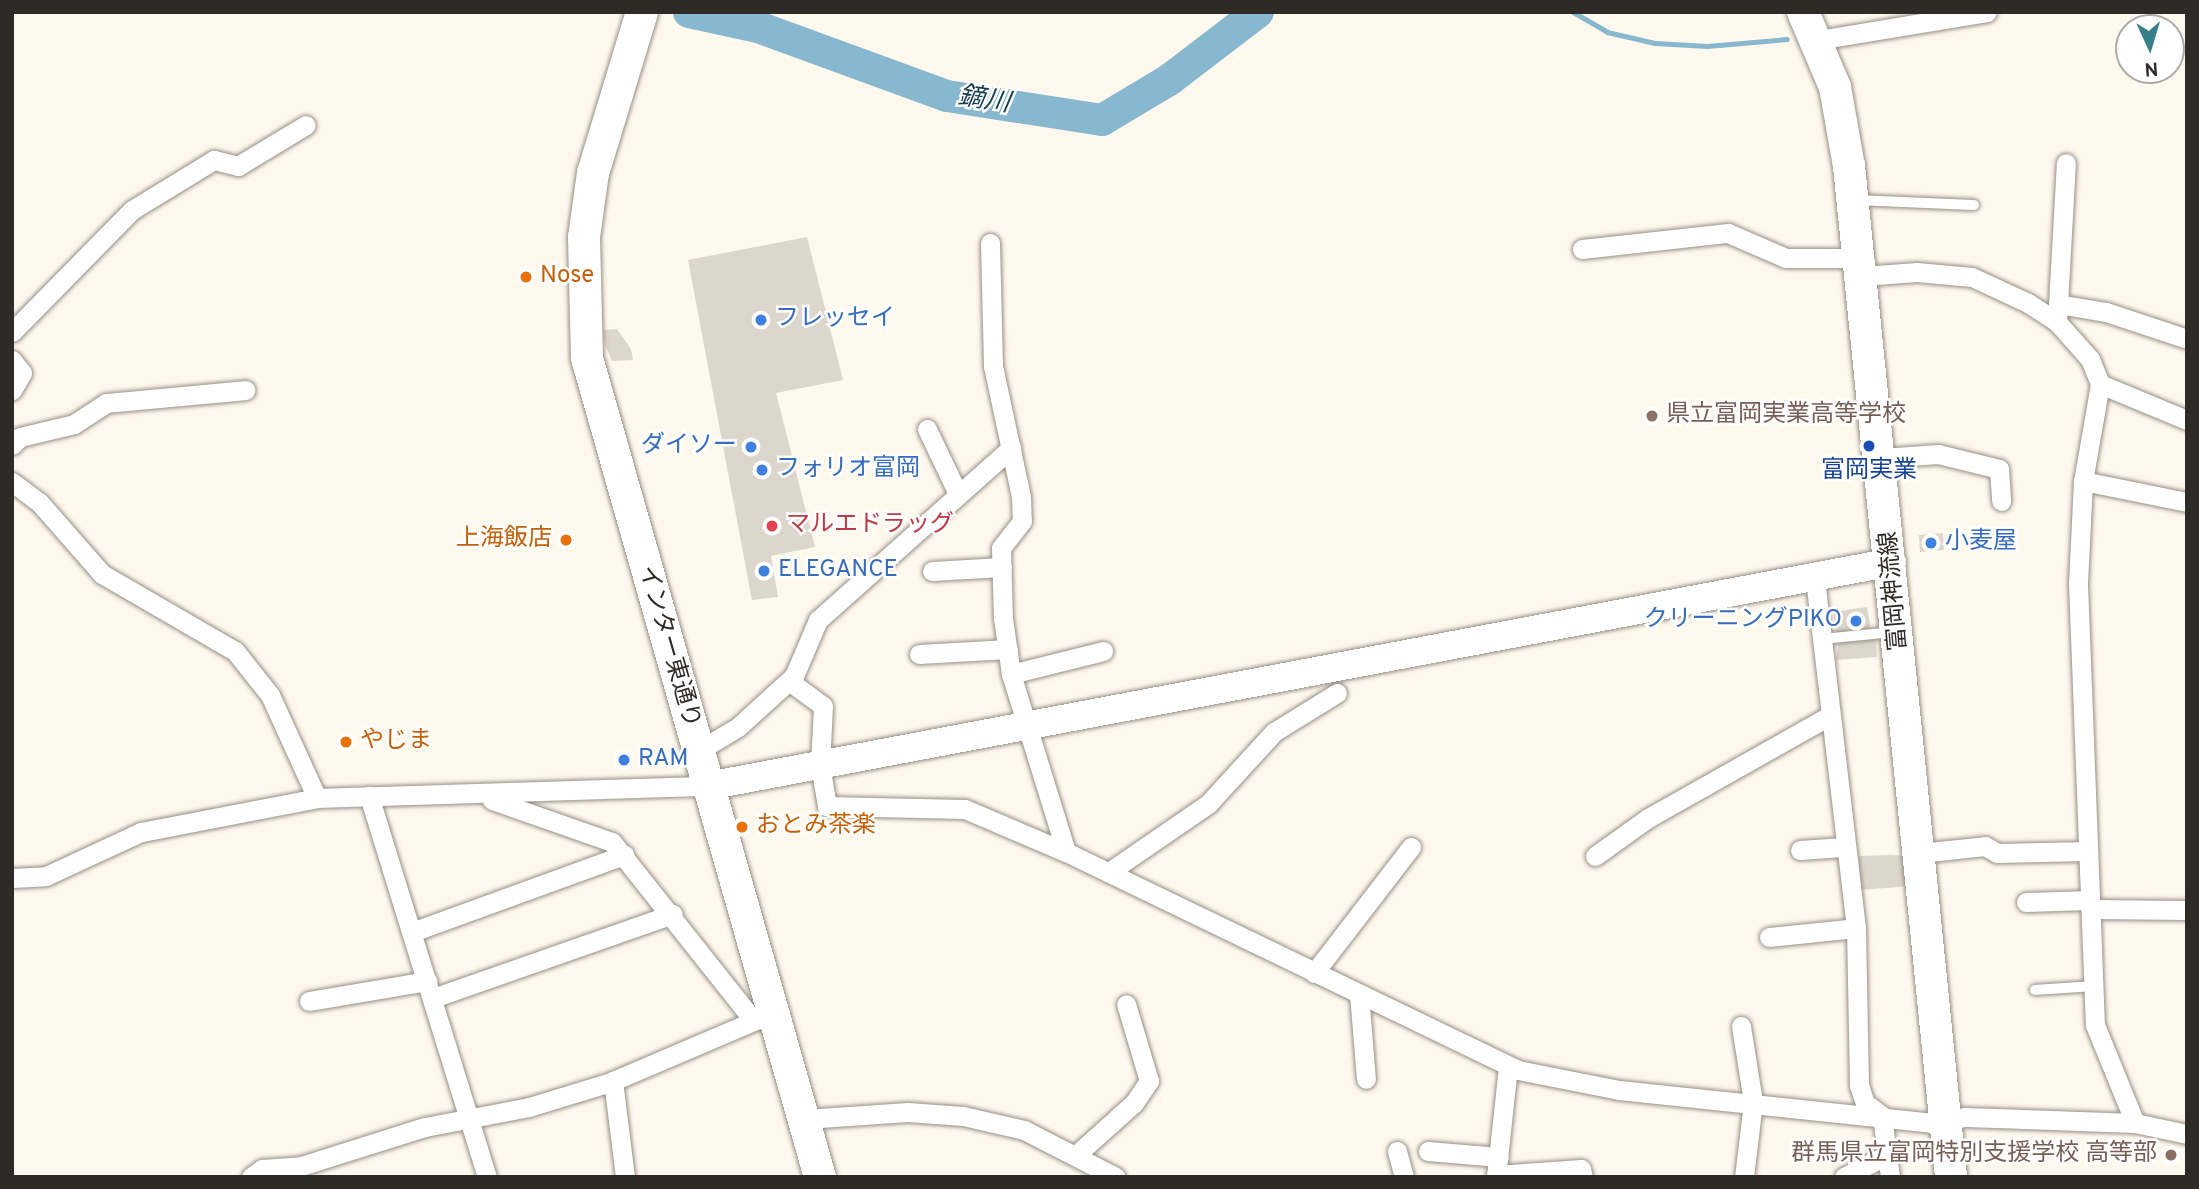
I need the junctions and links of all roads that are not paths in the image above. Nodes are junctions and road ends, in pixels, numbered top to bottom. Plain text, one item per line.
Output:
1 (642, 12) edge
2 (1803, 12) edge
3 (1987, 12) edge
4 (1941, 16) edge
5 (1818, 40) junction
6 (306, 125) dead end
7 (2066, 163) dead end
8 (1853, 200) junction
9 (1974, 205) dead end
10 (990, 243) dead end
11 (1581, 248) dead end
12 (1861, 267) junction
13 (2057, 313) junction
14 (12, 332) edge
15 (2187, 339) edge
16 (12, 360) edge
17 (2100, 384) junction
18 (12, 390) edge
19 (245, 390) dead end
20 (2187, 420) edge
21 (927, 429) dead end
22 (15, 435) edge
23 (1011, 448) junction
24 (1882, 458) junction
25 (2083, 481) junction
26 (12, 482) edge
27 (958, 494) junction
28 (2001, 501) dead end
29 (2187, 502) edge
30 (1892, 562) junction
31 (1002, 567) junction
32 (932, 571) dead end
33 (1815, 579) junction
34 (1899, 632) junction
35 (1821, 639) junction
36 (1008, 649) junction
37 (1102, 651) dead end
38 (919, 654) dead end
39 (1011, 674) junction
40 (789, 681) junction
41 (1336, 693) dead end
42 (1829, 716) junction
43 (1025, 727) junction
44 (698, 751) junction
45 (820, 765) junction
46 (708, 786) junction
47 (477, 794) junction
48 (369, 796) junction
49 (317, 799) junction
50 (1411, 847) dead end
51 (1843, 847) junction
52 (1800, 850) dead end
53 (2088, 851) junction
54 (1066, 852) junction
55 (1920, 853) junction
56 (624, 855) junction
57 (1595, 856) dead end
58 (1109, 872) junction
59 (12, 878) edge
60 (2026, 902) dead end
61 (2090, 904) junction
62 (2187, 909) edge
63 (673, 914) junction
64 (1856, 928) junction
65 (412, 932) junction
66 (1769, 937) dead end
67 (1314, 973) junction
68 (2094, 986) junction
69 (430, 989) junction
70 (2035, 990) dead end
71 (1359, 994) junction
72 (309, 1001) dead end
73 (1126, 1004) dead end
74 (766, 1022) junction
75 (1741, 1026) dead end
76 (1508, 1066) junction
77 (1366, 1079) dead end
78 (614, 1081) junction
79 (1753, 1102) junction
80 (1882, 1116) junction
81 (466, 1117) junction
82 (804, 1119) junction
83 (1945, 1123) junction
84 (2135, 1123) junction
85 (2187, 1134) edge
86 (1397, 1151) dead end
87 (1428, 1151) dead end
88 (1076, 1155) junction
89 (1886, 1155) junction
90 (1497, 1170) edge
91 (251, 1177) edge
92 (487, 1177) edge
93 (625, 1177) edge
94 (821, 1177) edge
95 (1115, 1177) edge
96 (1404, 1177) edge
97 (1583, 1177) edge
98 (1744, 1177) edge
99 (1844, 1177) edge
100 (1890, 1177) edge
101 (1951, 1177) edge

1 - 44 main road, インター東通り
2 - 5 main road, 富岡神流線
3 - 4 street
4 - 5 street
5 - 8 main road, 富岡神流線
6 - 14 street
7 - 13 street
8 - 9 lane
8 - 12 main road, 富岡神流線
10 - 23 street
11 - 12 street
12 - 13 street
12 - 24 main road, 富岡神流線
13 - 15 street
13 - 17 street
16 - 18 street
17 - 20 street
17 - 25 street
19 - 22 street
21 - 27 street
23 - 27 street
23 - 31 street
24 - 28 street
24 - 30 main road, 富岡神流線
25 - 29 street
25 - 53 street
26 - 49 street
27 - 40 street
30 - 33 street
30 - 34 main road, 富岡神流線
31 - 32 street
31 - 36 street
33 - 35 street
33 - 43 street
34 - 35 lane
34 - 55 main road, 富岡神流線
35 - 42 street
36 - 38 street
36 - 39 street
37 - 39 street
39 - 43 street
40 - 44 street
40 - 45 street
41 - 58 street
42 - 51 street
42 - 57 street
43 - 45 street
43 - 54 street
44 - 46 main road, インター東通り
45 - 46 street
45 - 54 street
46 - 47 street
46 - 74 main road, インター東通り
47 - 48 street
47 - 56 street
48 - 49 street
48 - 65 street
49 - 59 street
50 - 67 street
51 - 52 street
51 - 64 street
53 - 55 street
53 - 61 street
54 - 58 street
55 - 83 main road, 富岡神流線
56 - 63 street
56 - 65 street
58 - 67 street
60 - 61 street
61 - 62 street
61 - 68 street
63 - 69 street
63 - 74 street
64 - 66 street
64 - 80 street
65 - 69 street
67 - 71 street
68 - 70 lane
68 - 84 street
69 - 72 street
69 - 81 street
71 - 76 street
71 - 77 street
73 - 88 street
74 - 78 street
74 - 82 main road, インター東通り
75 - 79 street
76 - 79 street
76 - 90 street
78 - 81 street
78 - 93 street
79 - 80 street
79 - 98 street
80 - 83 street
80 - 89 street
81 - 91 street
81 - 92 street
82 - 88 street
82 - 94 main road, インター東通り
83 - 84 street
83 - 101 main road, 富岡神流線
84 - 85 street
86 - 96 street
87 - 90 street
88 - 95 street
89 - 99 street
89 - 100 street
90 - 97 street

